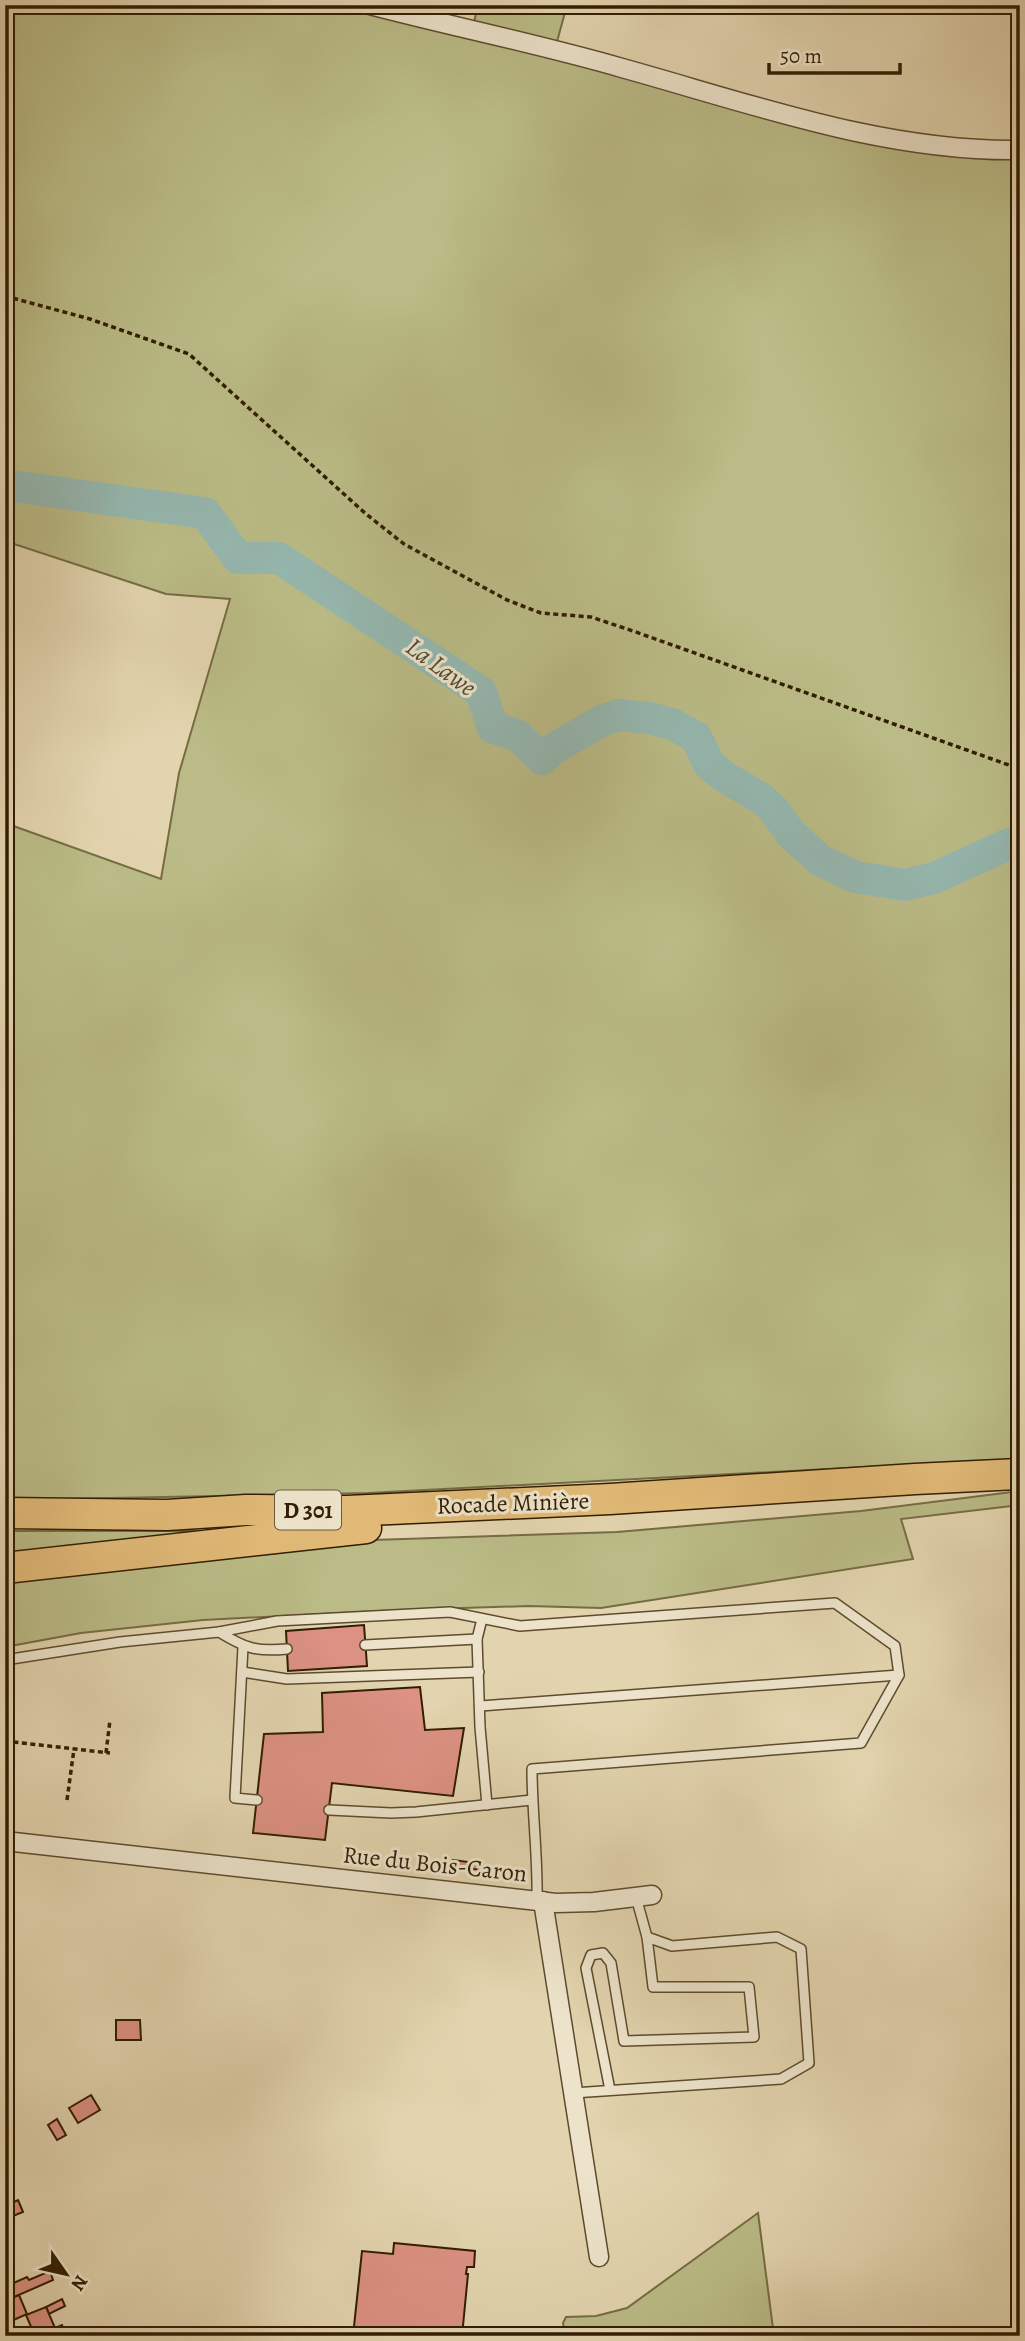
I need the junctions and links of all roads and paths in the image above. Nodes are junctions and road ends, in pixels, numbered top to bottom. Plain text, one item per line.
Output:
1 (370, 5) edge
2 (1020, 150) edge
3 (5, 296) edge
4 (1020, 769) edge
5 (1020, 1474) edge
6 (610, 1499) junction
7 (5, 1513) edge
8 (5, 1568) edge
9 (482, 1619) junction
10 (219, 1632) junction
11 (477, 1639) junction
12 (365, 1645) dead end
13 (243, 1647) junction
14 (287, 1649) dead end
15 (5, 1660) edge
16 (242, 1672) junction
17 (479, 1672) junction
18 (899, 1675) junction
19 (481, 1706) junction
20 (110, 1720) dead end
21 (5, 1741) edge
22 (74, 1749) junction
23 (67, 1800) dead end
24 (257, 1800) dead end
25 (532, 1800) junction
26 (487, 1805) junction
27 (329, 1810) dead end
28 (5, 1841) edge
29 (644, 1896) joint
30 (540, 1900) junction
31 (647, 1937) junction
32 (610, 2090) junction
33 (573, 2093) junction
34 (599, 2257) dead end

1 - 2 street
3 - 4 path
5 - 6 highway, Rocade Minière / D 301
6 - 7 highway, Rocade Minière / D 301
6 - 8 highway
9 - 10 lane
9 - 11 lane
9 - 18 lane
10 - 13 lane
10 - 15 lane
11 - 12 lane
11 - 17 lane
13 - 14 lane
13 - 16 lane
16 - 17 lane
16 - 24 lane
17 - 19 lane
18 - 19 lane
18 - 25 lane
19 - 26 lane
20 - 22 path
21 - 22 path
22 - 23 path
25 - 26 lane
25 - 30 lane
26 - 27 lane
28 - 30 street, Rue du Bois-Caron
29 - 30 street
29 - 31 lane
30 - 33 street, Rue du Bois-Caron
31 - 32 lane
31 - 32 lane
32 - 33 lane
33 - 34 street, Rue du Bois-Caron

